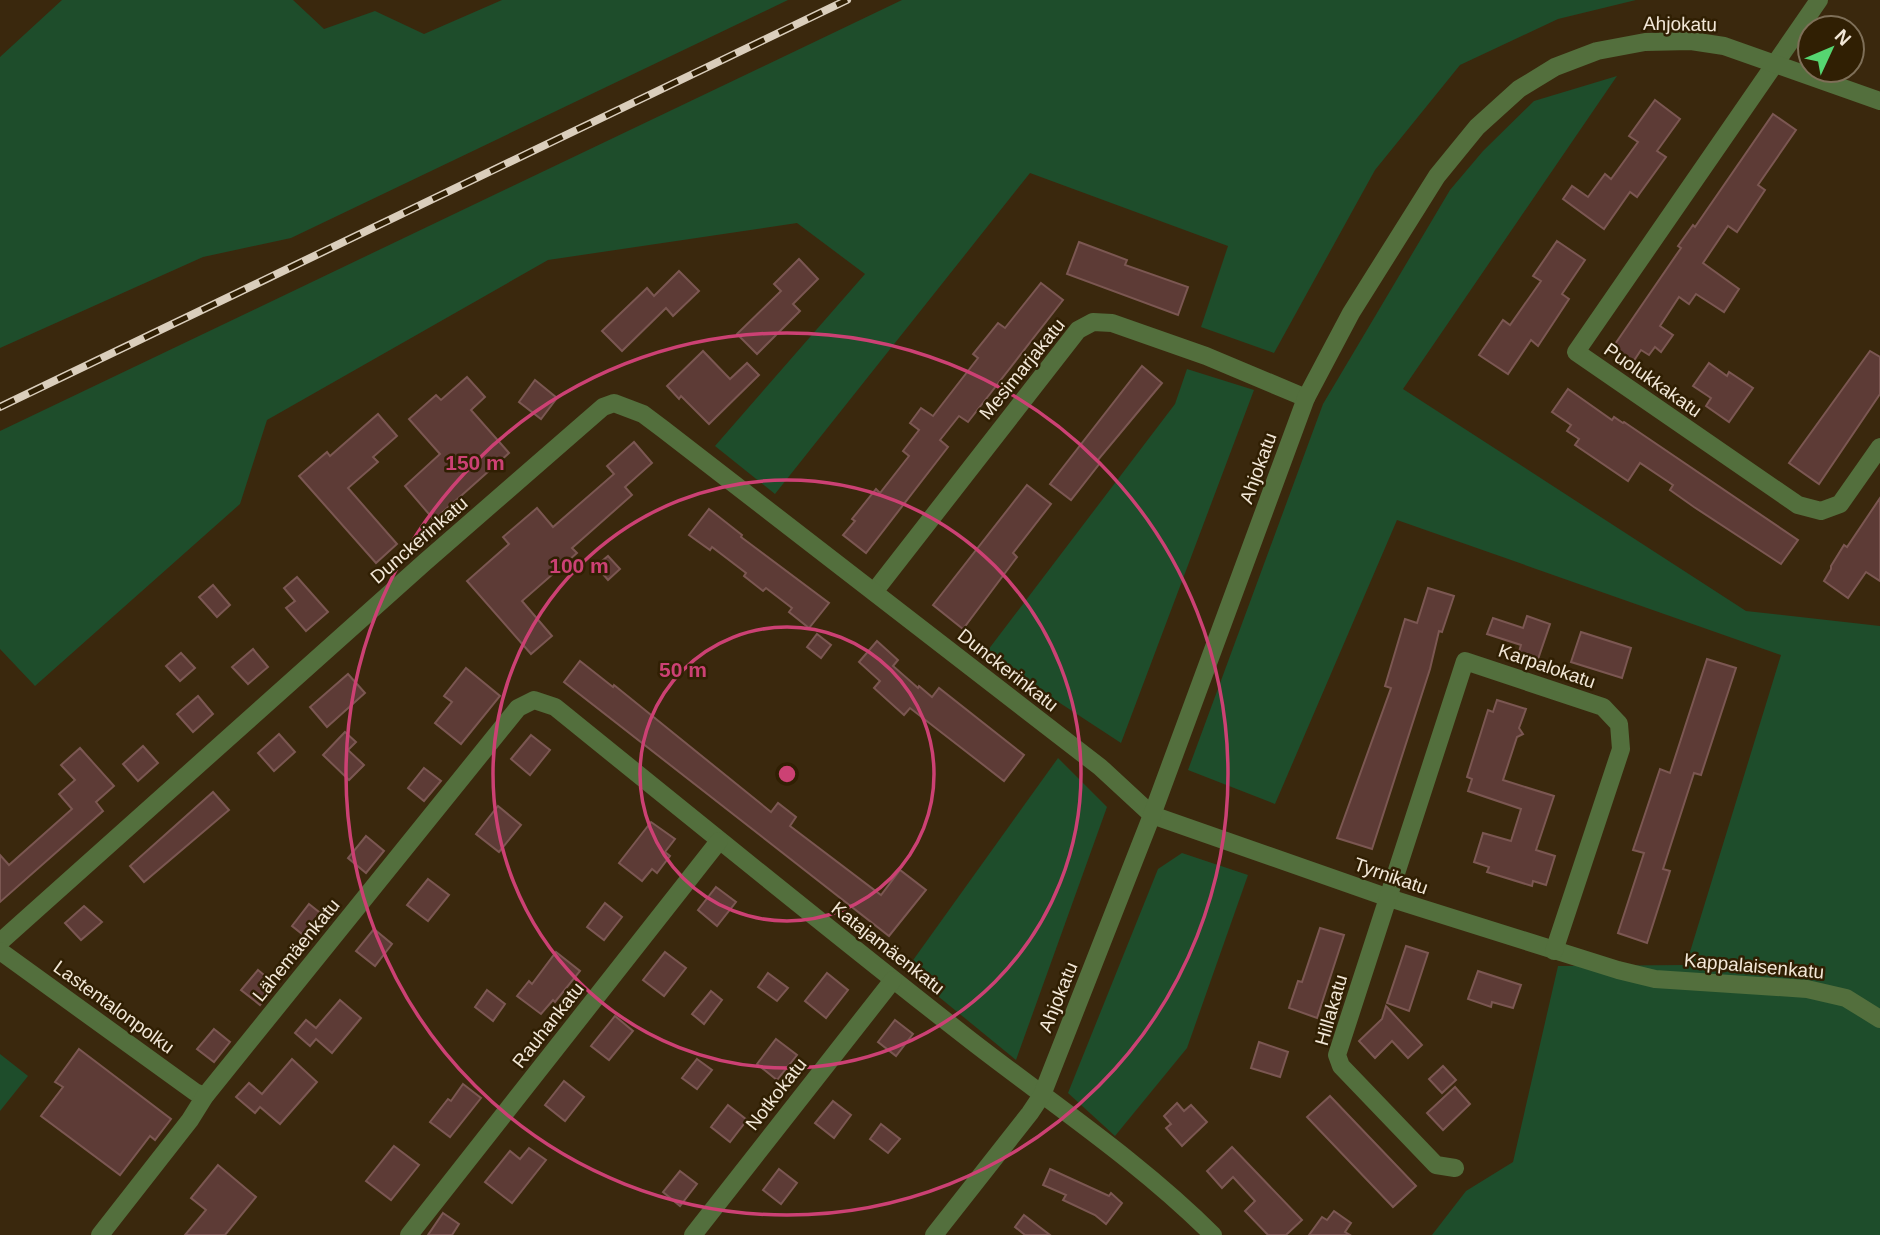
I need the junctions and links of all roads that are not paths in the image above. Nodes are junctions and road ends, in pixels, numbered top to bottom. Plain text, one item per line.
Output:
1 (1819, 0) edge
2 (1775, 63) junction
3 (1880, 101) edge
4 (1306, 398) junction
5 (1880, 447) edge
6 (874, 592) junction
7 (534, 700) joint
8 (1152, 815) junction
9 (719, 841) junction
10 (1389, 898) junction
11 (0, 942) edge
12 (0, 951) edge
13 (1554, 951) junction
14 (1618, 970) joint
15 (893, 980) junction
16 (1880, 1019) edge
17 (1042, 1095) junction
18 (205, 1096) junction
19 (1455, 1168) dead end
20 (100, 1235) edge
21 (409, 1235) edge
22 (693, 1235) edge
23 (934, 1235) edge
24 (1213, 1235) edge

1 - 2 street
2 - 3 street, Ahjokatu
2 - 4 street, Ahjokatu
2 - 5 street, Puolukkakatu
4 - 6 street, Mesimarjakatu
4 - 8 street, Ahjokatu
6 - 8 street, Dunckerinkatu
6 - 11 street, Dunckerinkatu
7 - 9 street, Katajamäenkatu
7 - 18 street, Lähemäenkatu
8 - 10 street, Tyrnikatu
8 - 17 street, Ahjokatu
9 - 15 street, Katajamäenkatu
9 - 21 street, Rauhankatu
10 - 13 street, Tyrnikatu
10 - 13 street, Karpalokatu
10 - 19 street, Hillakatu
12 - 18 street, Lastentalonpolku
13 - 14 street, Tyrnikatu
14 - 16 street, Kappalaisenkatu
15 - 17 street, Katajamäenkatu
15 - 22 street, Notkokatu
17 - 23 street, Ahjokatu
17 - 24 street, Katajamäenkatu
18 - 20 street, Lähemäenkatu

